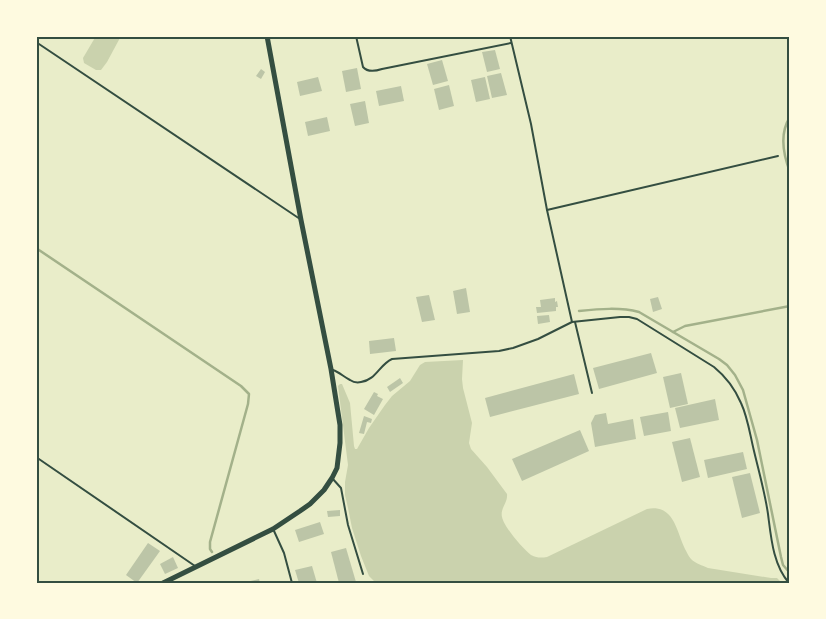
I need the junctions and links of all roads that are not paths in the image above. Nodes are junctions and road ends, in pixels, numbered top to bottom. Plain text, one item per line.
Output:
1 (267, 36) edge
2 (356, 36) edge
3 (510, 36) edge
4 (36, 42) edge
5 (511, 43) junction
6 (790, 139) edge
7 (790, 154) edge
8 (778, 156) dead end
9 (547, 210) junction
10 (301, 220) junction
11 (572, 322) junction
12 (575, 322) junction
13 (331, 369) junction
14 (592, 393) dead end
15 (36, 457) edge
16 (332, 478) junction
17 (273, 528) junction
18 (196, 567) junction
19 (363, 574) dead end
20 (164, 583) edge
21 (292, 583) edge
22 (789, 583) edge

1 - 10 street
2 - 5 lane
3 - 5 lane
4 - 10 lane
5 - 9 lane
6 - 7 lane
8 - 9 lane
9 - 11 lane
10 - 13 street
11 - 12 lane
11 - 13 lane
12 - 14 lane
12 - 22 lane
13 - 16 street
15 - 18 lane
16 - 17 street
16 - 19 lane
17 - 18 street
17 - 21 lane
18 - 20 street

